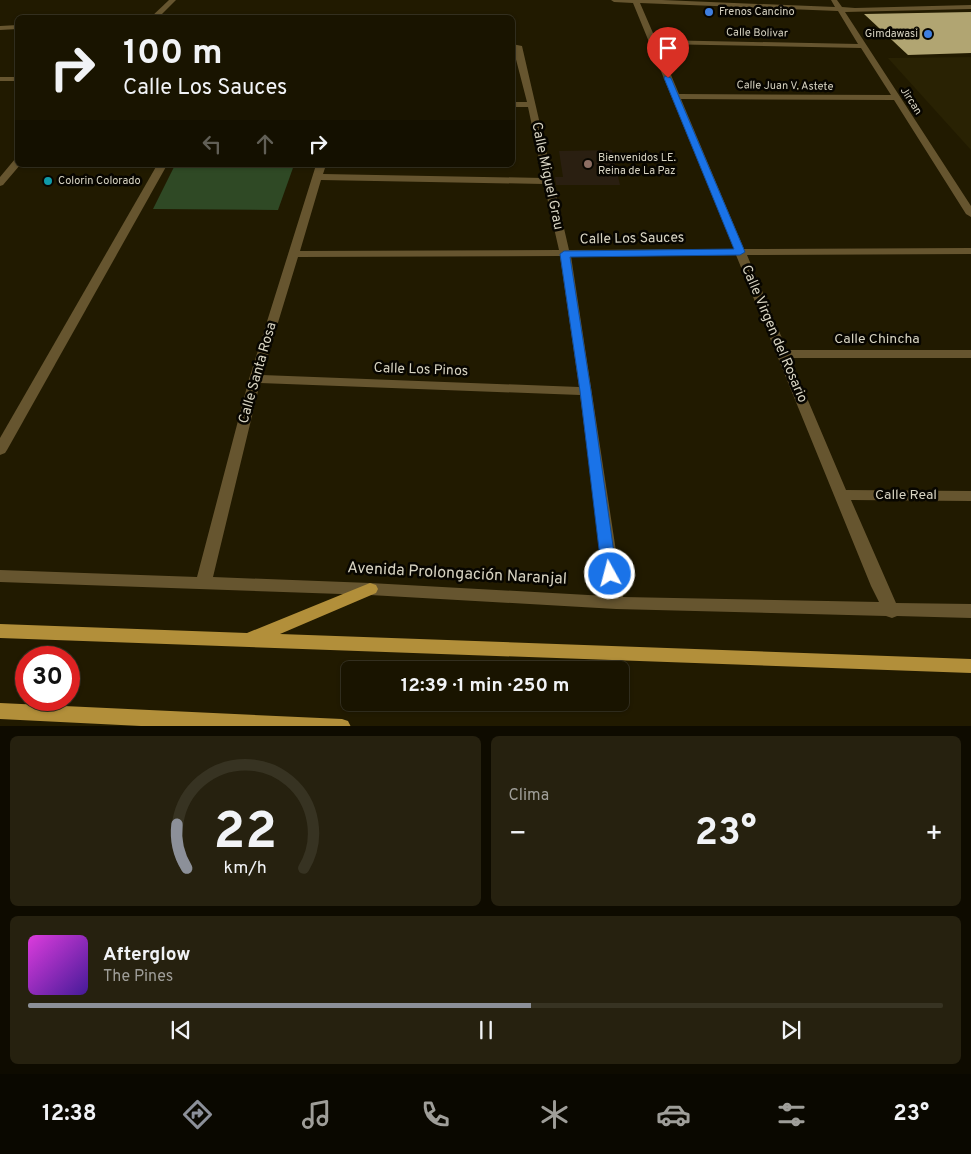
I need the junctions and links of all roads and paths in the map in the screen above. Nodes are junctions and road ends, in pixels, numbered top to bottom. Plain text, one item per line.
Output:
1 (173, 0) edge
2 (614, 0) edge
3 (766, 0) edge
4 (636, 1) edge
5 (971, 1) edge
6 (837, 4) edge
7 (971, 7) edge
8 (156, 15) edge
9 (15, 27) edge
10 (0, 28) edge
11 (652, 42) junction
12 (515, 46) edge
13 (862, 46) junction
14 (15, 79) edge
15 (0, 80) edge
16 (675, 96) junction
17 (896, 98) junction
18 (515, 104) edge
19 (531, 105) junction
20 (15, 164) edge
21 (161, 167) edge
22 (320, 171) edge
23 (548, 181) junction
24 (0, 182) edge
25 (971, 214) edge
26 (971, 251) edge
27 (740, 252) junction
28 (294, 254) junction
29 (564, 254) junction
30 (783, 354) junction
31 (971, 354) edge
32 (255, 379) junction
33 (586, 391) junction
34 (0, 450) edge
35 (841, 495) junction
36 (971, 496) edge
37 (0, 576) edge
38 (203, 584) junction
39 (370, 589) junction
40 (616, 603) junction
41 (892, 611) junction
42 (971, 611) edge
43 (0, 631) edge
44 (248, 640) junction
45 (971, 666) edge
46 (0, 711) edge
47 (342, 726) edge

1 - 8 street
2 - 4 street
3 - 6 street
4 - 6 street
4 - 11 street, Calle Virgen del Rosario
5 - 6 street
6 - 7 street
6 - 13 street, Jircan
9 - 10 street
11 - 13 street, Calle Bolivar
11 - 16 street, Calle Virgen del Rosario
12 - 19 street, Calle Miguel Grau
13 - 17 street, Jircan
14 - 15 street
16 - 17 street, Calle Juan V. Astete
16 - 27 street, Calle Virgen del Rosario
17 - 25 street, Jircan
18 - 19 street
19 - 23 street, Calle Miguel Grau
20 - 24 street
21 - 34 street
22 - 23 street
22 - 28 street, Calle Santa Rosa
23 - 29 street, Calle Miguel Grau
26 - 27 street, Calle Los Sauces
27 - 29 street, Calle Los Sauces
27 - 30 street, Calle Virgen del Rosario
28 - 29 street, Calle Los Sauces
28 - 32 street, Calle Santa Rosa
29 - 33 street, Calle Miguel Grau
30 - 31 street, Calle Chincha
30 - 35 street, Calle Virgen del Rosario
32 - 33 street, Calle Los Pinos
32 - 38 street, Calle Santa Rosa
33 - 40 street, Calle Miguel Grau
35 - 36 street, Calle Real
35 - 41 street, Calle Virgen del Rosario
37 - 38 street, Avenida Prolongación Naranjal
38 - 39 street, Avenida Prolongación Naranjal
39 - 40 street, Avenida Prolongación Naranjal
39 - 44 main road
40 - 41 street, Avenida Prolongación Naranjal
41 - 42 street, Avenida Prolongación Naranjal
43 - 44 main road
44 - 45 main road
46 - 47 main road

